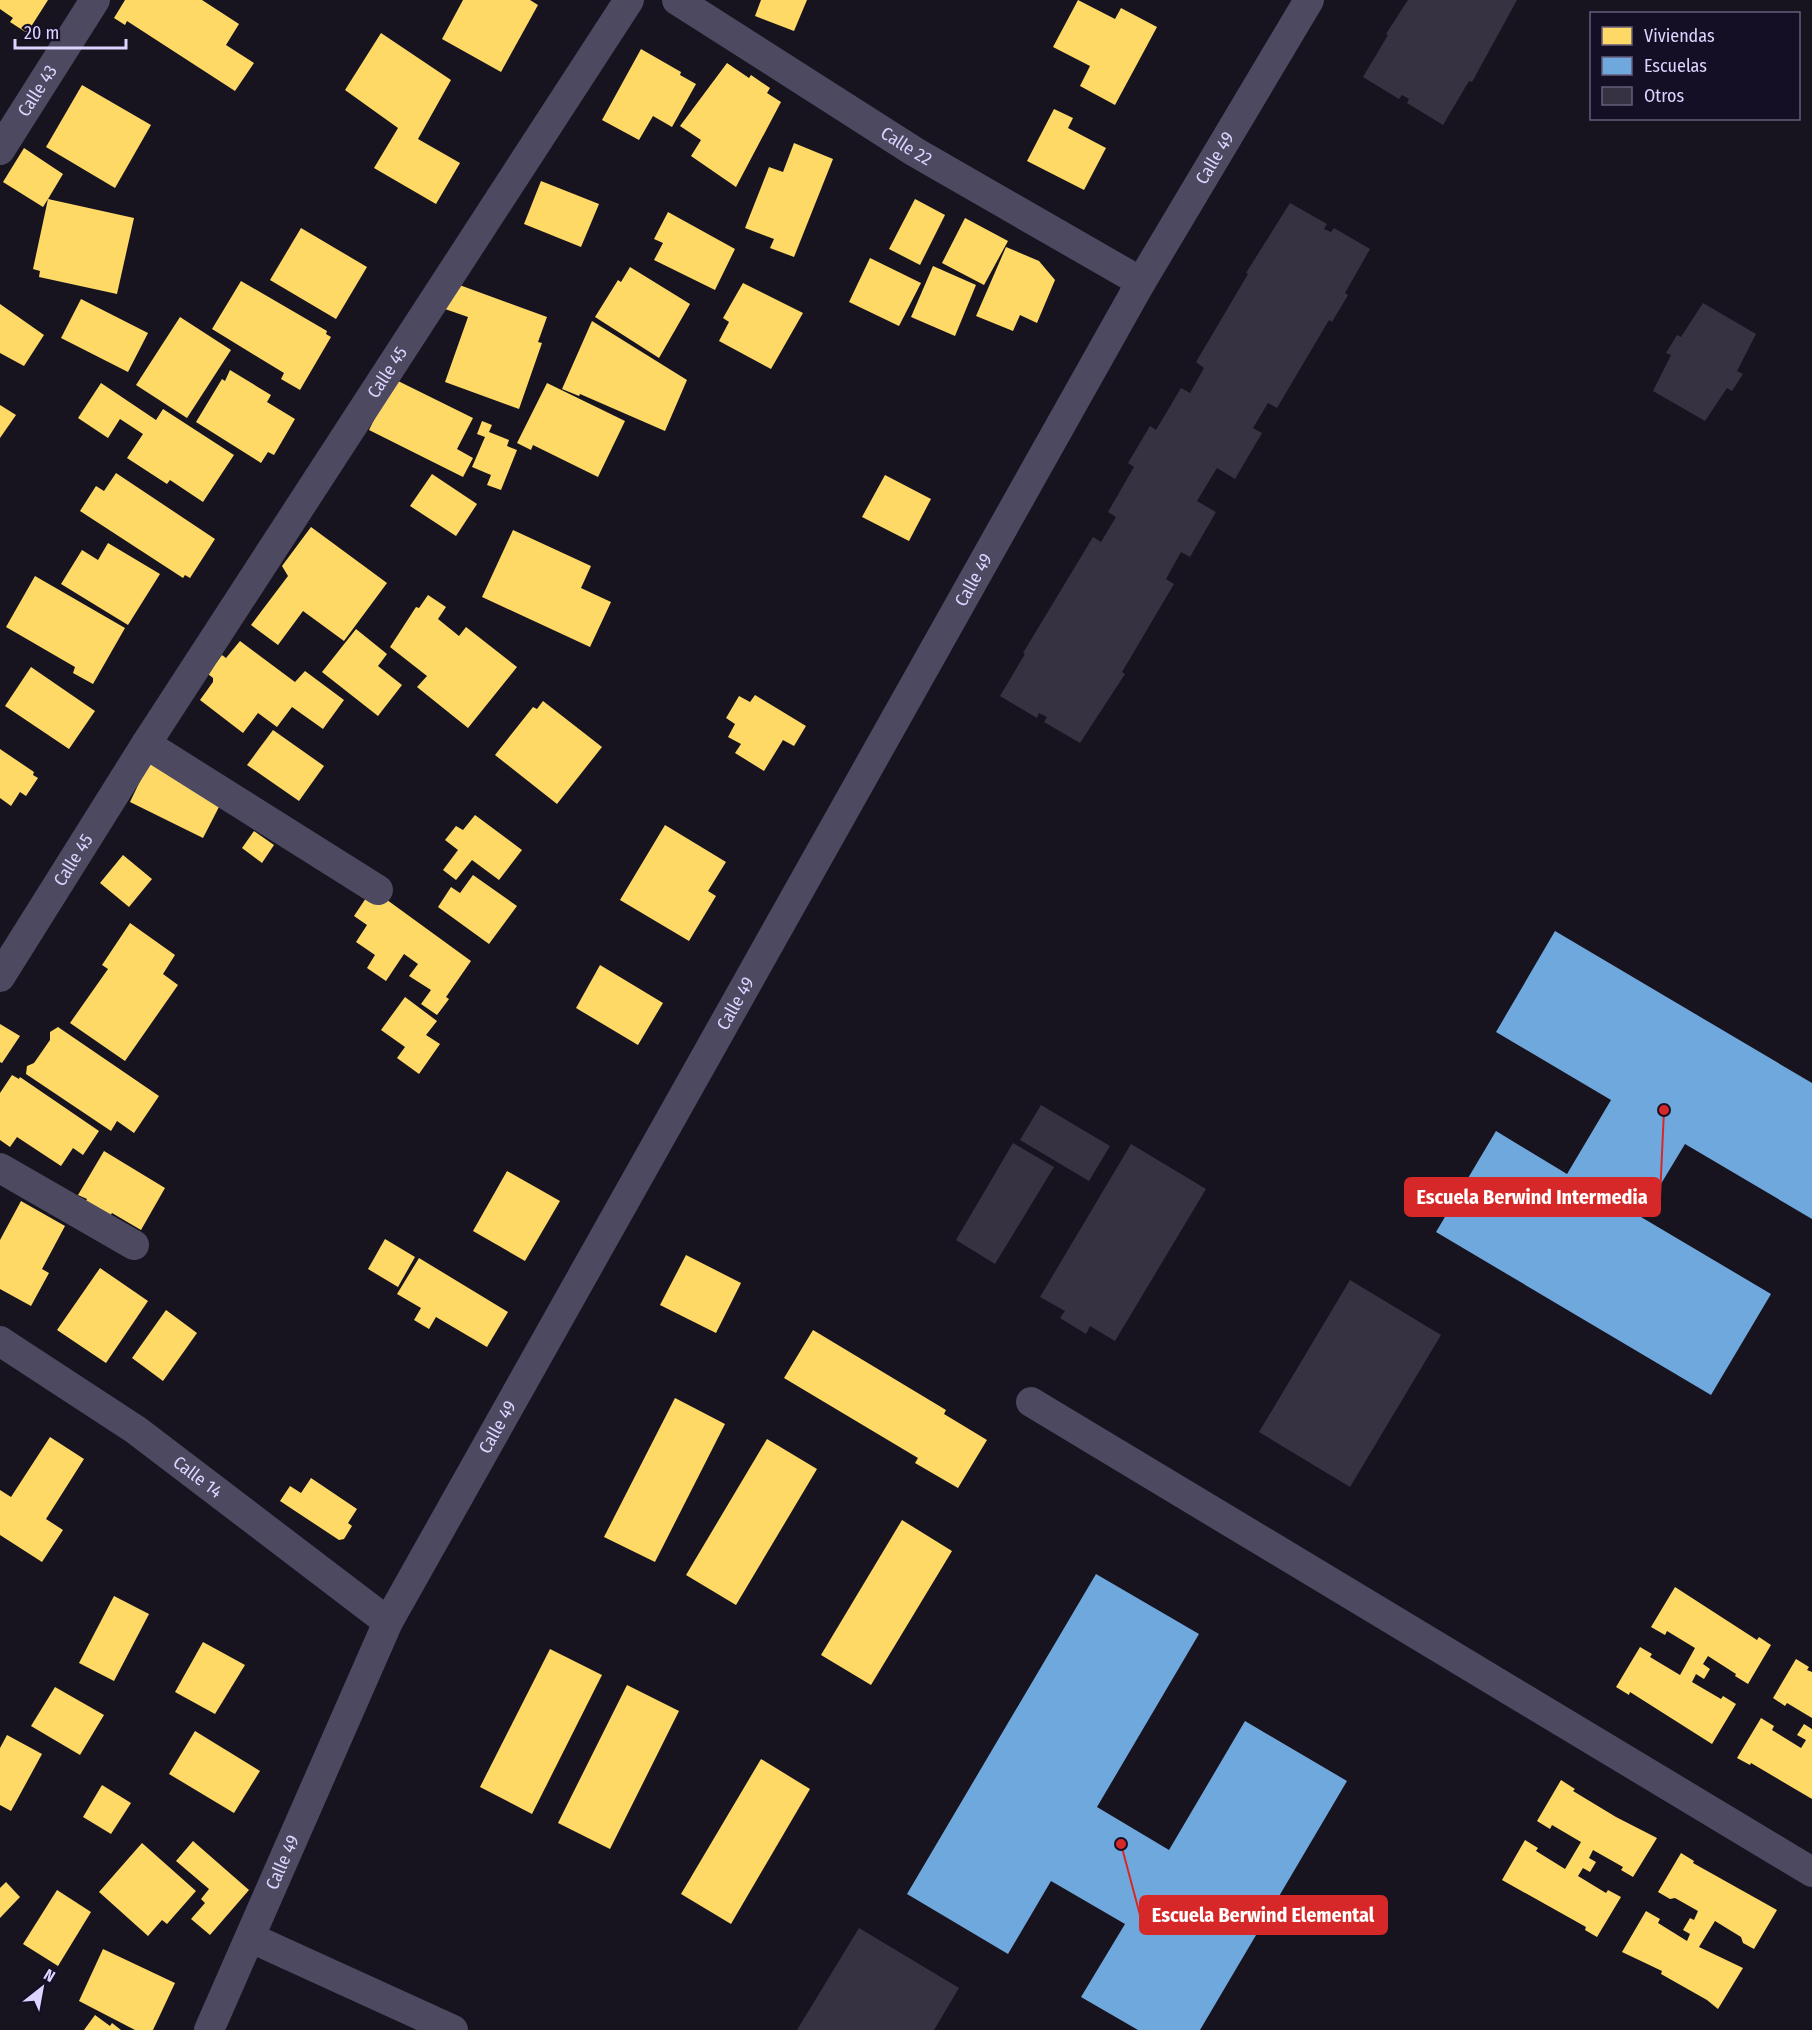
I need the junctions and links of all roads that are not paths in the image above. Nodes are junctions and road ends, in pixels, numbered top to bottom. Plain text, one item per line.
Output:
1 (96, 0) edge
2 (629, 0) edge
3 (677, 0) edge
4 (1308, 0) edge
5 (0, 150) edge
6 (1141, 282) junction
7 (146, 744) junction
8 (378, 890) dead end
9 (0, 977) edge
10 (0, 1168) edge
11 (134, 1245) dead end
12 (0, 1341) edge
13 (1031, 1402) dead end
14 (388, 1622) junction
15 (1812, 1872) edge
16 (251, 1938) junction
17 (209, 2030) edge
18 (453, 2030) edge

1 - 5 street, Calle 43
2 - 7 street, Calle 45
3 - 6 street, Calle 22
4 - 6 street, Calle 49
6 - 14 street, Calle 49
7 - 8 street
7 - 9 street, Calle 45
10 - 11 street
12 - 14 street, Calle 14
13 - 15 street
14 - 16 street, Calle 49
16 - 17 street, Calle 49
16 - 18 street

